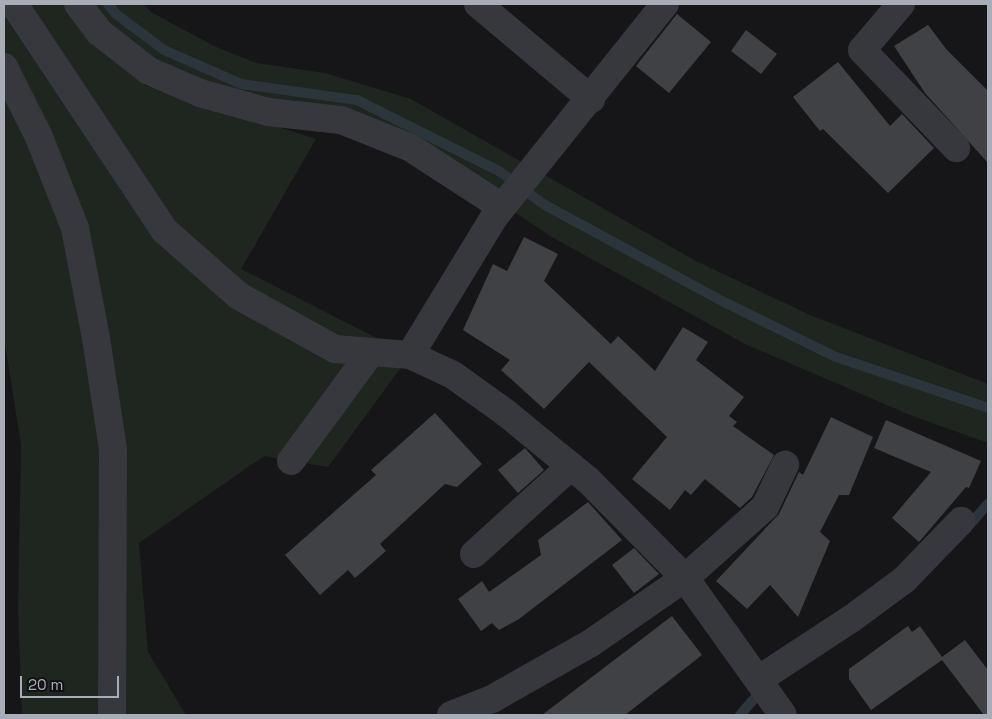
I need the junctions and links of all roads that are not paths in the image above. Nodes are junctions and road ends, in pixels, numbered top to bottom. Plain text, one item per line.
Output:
1 (11, 4) edge
2 (78, 4) edge
3 (478, 4) edge
4 (665, 4) edge
5 (901, 4) edge
6 (4, 67) edge
7 (591, 99) junction
8 (956, 148) dead end
9 (502, 207) junction
10 (371, 352) junction
11 (410, 355) junction
12 (291, 461) dead end
13 (785, 465) dead end
14 (571, 466) junction
15 (961, 521) dead end
16 (474, 554) dead end
17 (685, 578) junction
18 (758, 680) junction
19 (112, 715) edge
20 (451, 715) edge
21 (783, 715) edge

1 - 10 street
2 - 9 street
3 - 7 street
4 - 7 street
5 - 8 street
6 - 19 street
7 - 9 street
9 - 11 street
10 - 11 street
10 - 12 street
11 - 14 street
13 - 17 street
14 - 16 street
14 - 17 street
15 - 18 street
17 - 18 street
17 - 20 street
18 - 21 street

